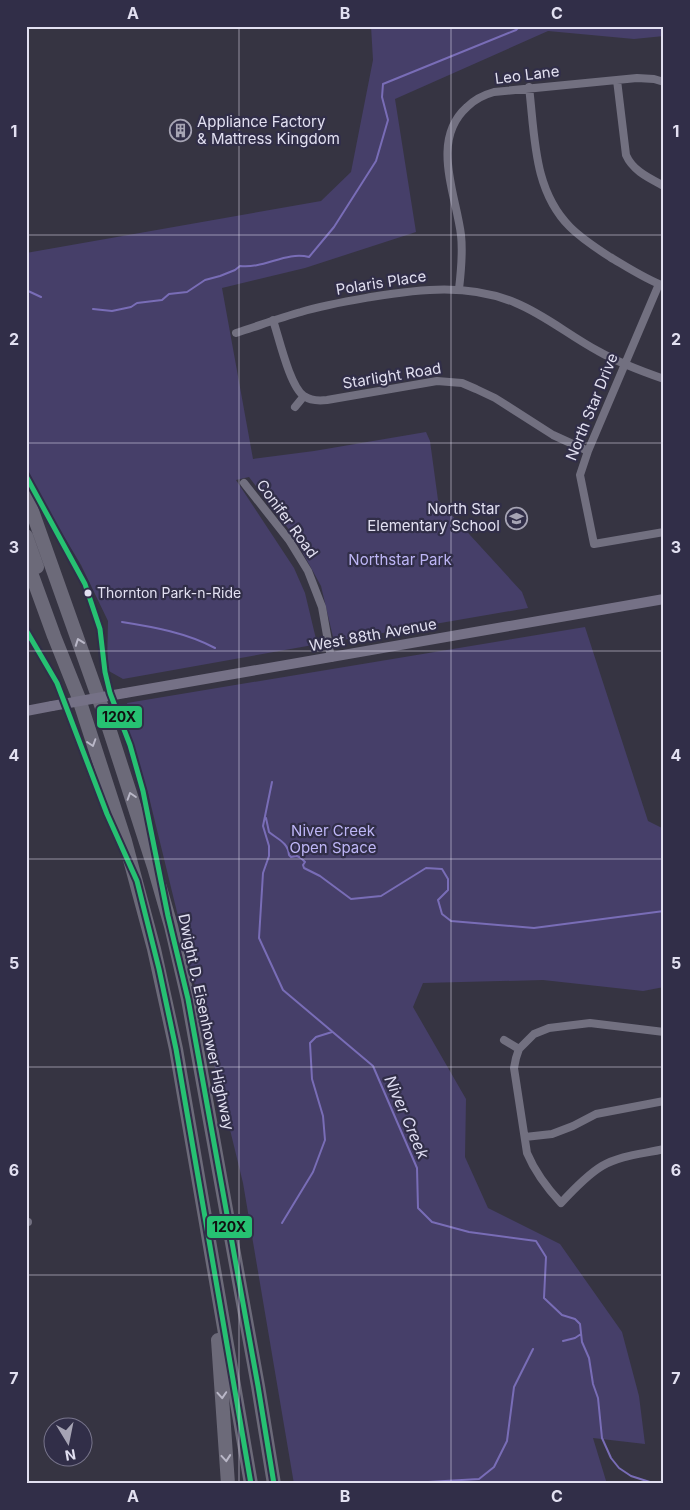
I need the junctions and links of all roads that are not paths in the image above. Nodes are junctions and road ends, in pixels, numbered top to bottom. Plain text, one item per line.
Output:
1 (617, 80) junction
2 (664, 82) edge
3 (529, 88) junction
4 (664, 186) edge
5 (661, 285) edge
6 (459, 290) junction
7 (274, 320) junction
8 (236, 333) dead end
9 (624, 365) junction
10 (664, 379) edge
11 (304, 396) junction
12 (295, 407) dead end
13 (588, 450) junction
14 (244, 483) dead end
15 (26, 494) edge
16 (664, 532) edge
17 (26, 536) edge
18 (26, 559) edge
19 (664, 599) edge
20 (331, 658) junction
21 (83, 698) junction
22 (26, 711) edge
23 (146, 842) junction
24 (664, 1032) edge
25 (504, 1040) dead end
26 (519, 1049) junction
27 (664, 1101) edge
28 (525, 1137) junction
29 (664, 1150) edge
30 (209, 1242) junction
31 (233, 1384) junction
32 (258, 1386) junction
33 (228, 1484) edge
34 (251, 1484) edge
35 (258, 1484) edge
36 (266, 1484) edge
37 (274, 1484) edge
38 (283, 1484) edge

1 - 2 street, Leo Lane
1 - 3 street, Leo Lane
1 - 4 street
3 - 5 street
3 - 6 street, Leo Lane
5 - 9 street, North Star Drive
6 - 7 street, Polaris Place
6 - 9 street, Polaris Place
7 - 8 street, Polaris Place
7 - 11 street
9 - 10 street, Polaris Place
9 - 13 street, North Star Drive
11 - 12 street
11 - 13 street, Starlight Road
13 - 16 street, North Star Drive
14 - 20 street, Conifer Road
23 -> 15 highway, Dwight D. Eisenhower Highway
17 - 21 highway
18 - 21 highway
19 - 20 main road, West 88th Avenue
20 - 21 main road, West 88th Avenue, bridge
21 - 22 main road, West 88th Avenue, bridge
21 -> 30 highway
23 - 32 highway, Dwight D. Eisenhower Highway
23 - 36 highway
24 - 26 street
25 - 26 street
26 - 28 street
27 - 28 street
28 - 29 street
30 - 31 highway
30 -> 33 highway
31 - 34 highway
31 - 35 highway
32 - 37 highway, Dwight D. Eisenhower Highway
32 - 38 highway

